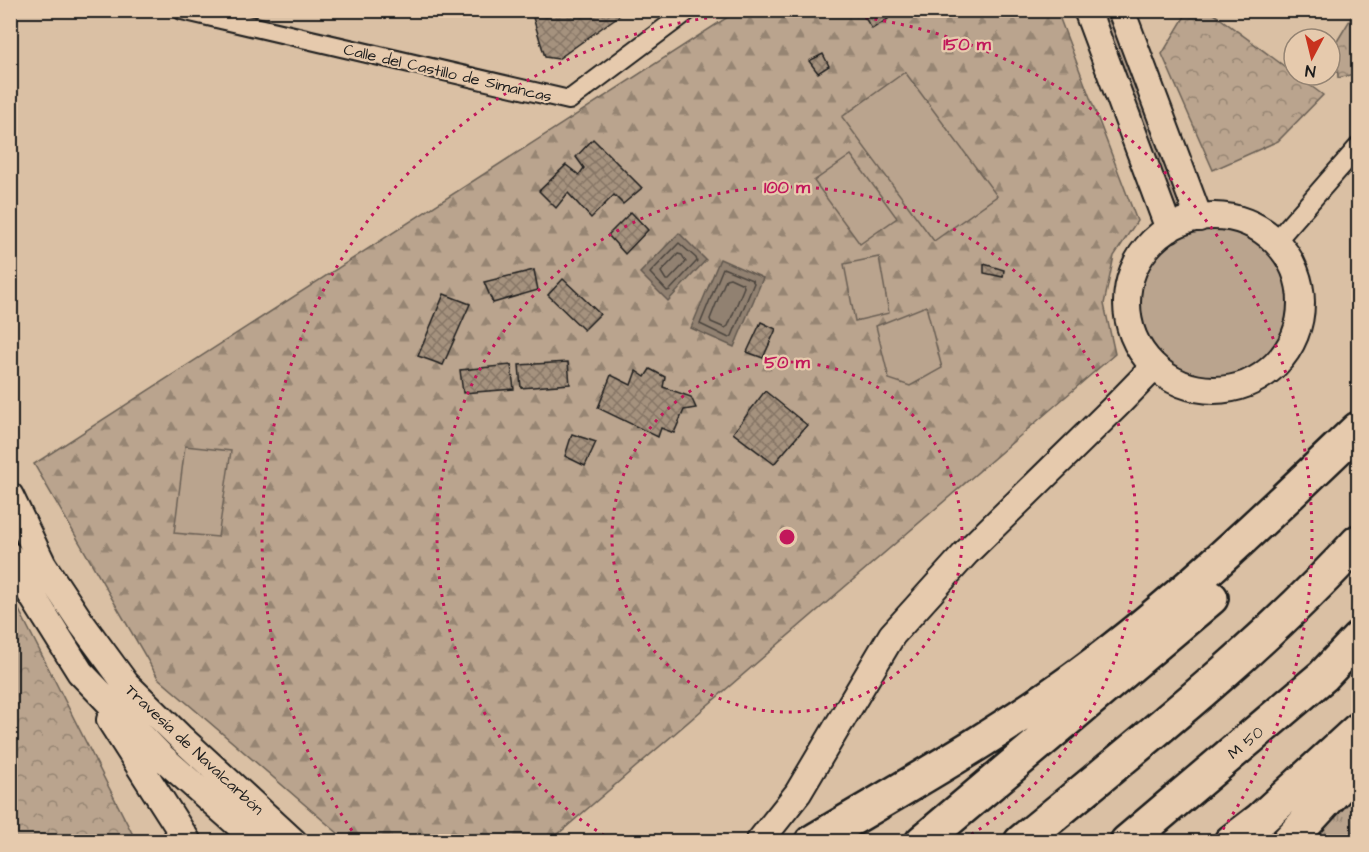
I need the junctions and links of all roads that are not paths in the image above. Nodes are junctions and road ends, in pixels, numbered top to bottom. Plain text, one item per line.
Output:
1 (182, 10) edge
2 (689, 10) edge
3 (1087, 10) edge
4 (1121, 10) edge
5 (1359, 147) edge
6 (1199, 218) junction
7 (1169, 229) junction
8 (1276, 241) junction
9 (1154, 367) junction
10 (1359, 429) edge
11 (1359, 442) edge
12 (10, 496) edge
13 (1359, 542) edge
14 (10, 556) edge
15 (1359, 639) edge
16 (80, 672) junction
17 (1359, 730) edge
18 (1359, 766) edge
19 (188, 842) edge
20 (258, 842) edge
21 (294, 842) edge
22 (759, 842) edge
23 (812, 842) edge
24 (922, 842) edge
25 (1021, 842) edge
26 (1127, 842) edge
27 (1231, 842) edge
28 (1288, 842) edge

1 - 2 street, Calle del Castillo de Simancas
3 - 7 street
4 - 6 street
5 - 8 street
6 - 7 street
6 - 8 street
7 - 9 street
8 - 9 street
9 - 22 street
10 - 23 highway
11 - 24 highway
12 - 21 street, Travesía de Navalcarbón
13 - 25 highway
14 - 16 street, Travesía de Navalcarbón
15 - 26 highway, M 50
16 - 19 street
16 - 20 street, Travesía de Navalcarbón
17 - 27 highway
18 - 28 highway

